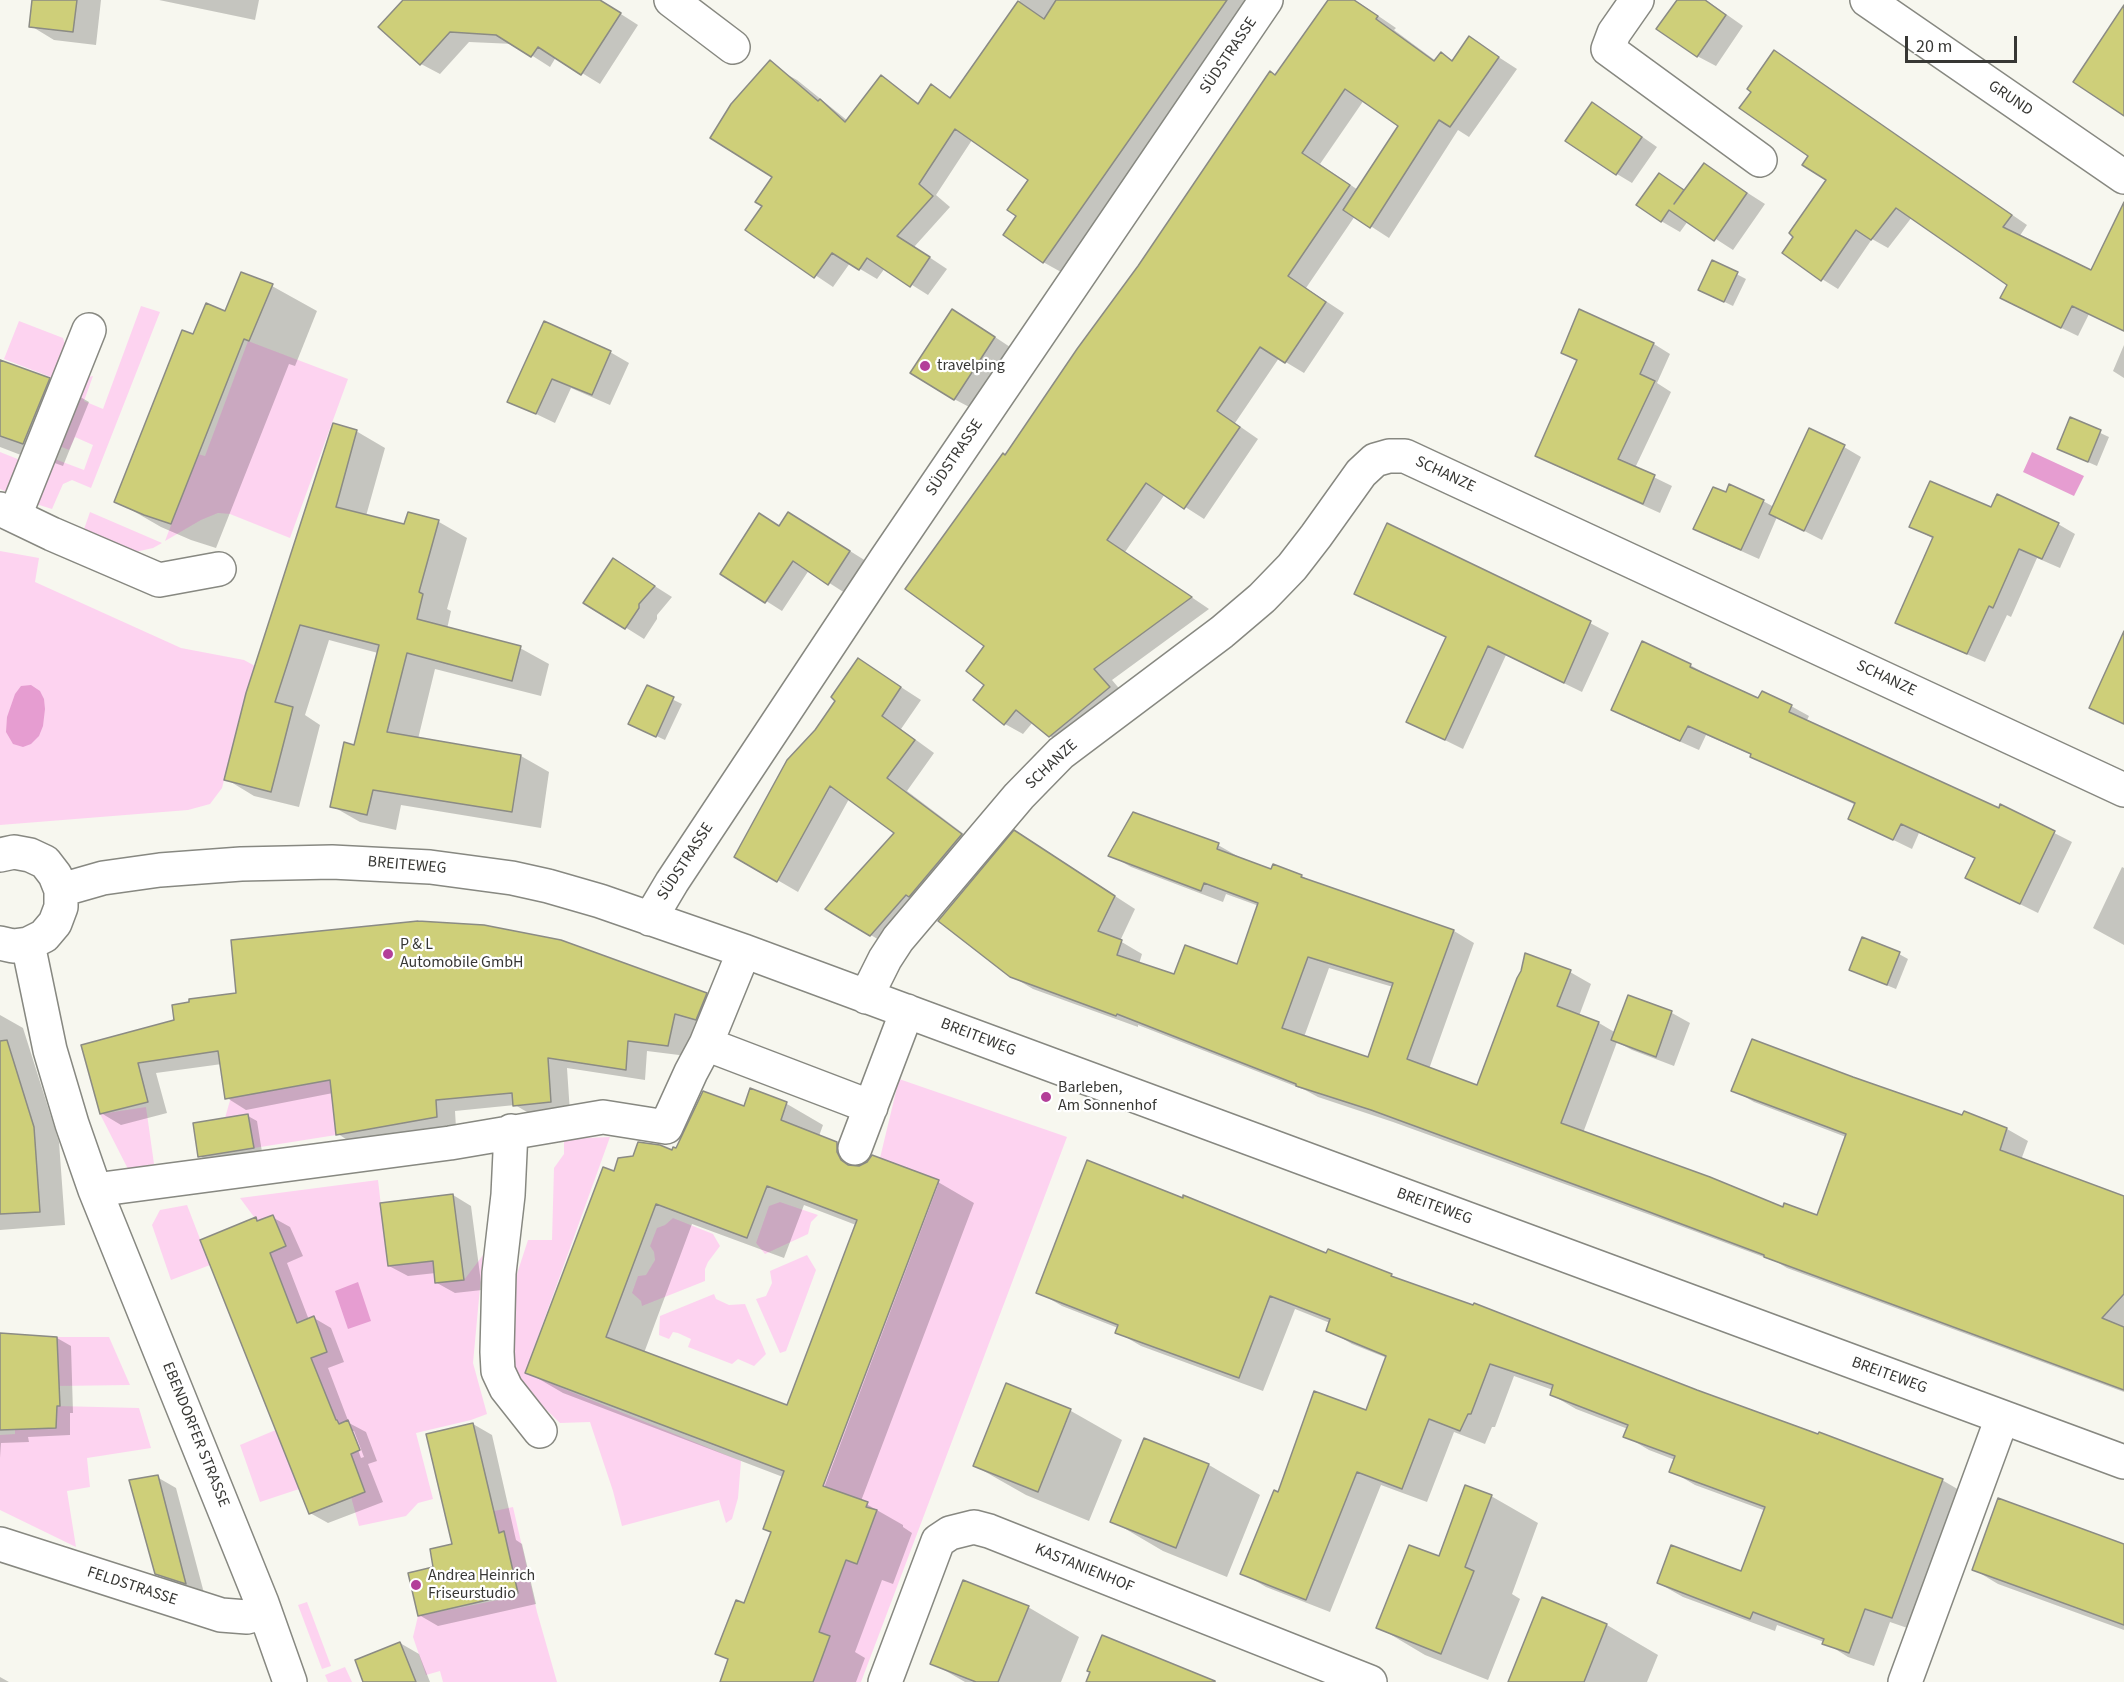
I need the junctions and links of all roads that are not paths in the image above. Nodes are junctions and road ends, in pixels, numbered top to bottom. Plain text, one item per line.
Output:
1 (671, 0) edge
2 (1266, 0) edge
3 (1637, 0) edge
4 (1867, 0) edge
5 (733, 47) dead end
6 (1760, 160) dead end
7 (2124, 177) edge
8 (89, 330) dead end
9 (7, 512) edge
10 (219, 569) dead end
11 (2124, 790) edge
12 (0, 855) edge
13 (61, 890) junction
14 (650, 919) junction
15 (14, 944) edge
16 (744, 951) junction
17 (866, 997) junction
18 (907, 1011) junction
19 (706, 1044) junction
20 (871, 1107) junction
21 (511, 1131) junction
22 (855, 1148) dead end
23 (95, 1190) junction
24 (2002, 1418) junction
25 (540, 1431) dead end
26 (2124, 1462) edge
27 (0, 1544) edge
28 (265, 1612) junction
29 (290, 1682) edge
30 (885, 1682) edge
31 (1370, 1682) edge
32 (1905, 1682) edge

1 - 5 street
2 - 14 street, SÜDSTRASSE
3 - 6 street
4 - 7 street, GRUND
8 - 9 street
9 - 10 street
11 - 17 street, SCHANZE
12 - 13 street
13 - 14 street, BREITEWEG
13 - 15 street
14 - 16 street, BREITEWEG
15 - 23 street, EBENDORFER STRASSE
16 - 17 street, BREITEWEG
16 - 19 street
17 - 18 street, BREITEWEG
18 - 20 street
18 - 24 street, BREITEWEG
19 - 20 street
19 - 21 street
20 - 22 street
21 - 23 street
21 - 25 street
23 - 28 street, EBENDORFER STRASSE
24 - 26 street, BREITEWEG
24 - 32 street
27 - 28 street, FELDSTRASSE
28 - 29 street, EBENDORFER STRASSE
30 - 31 street, KASTANIENHOF

